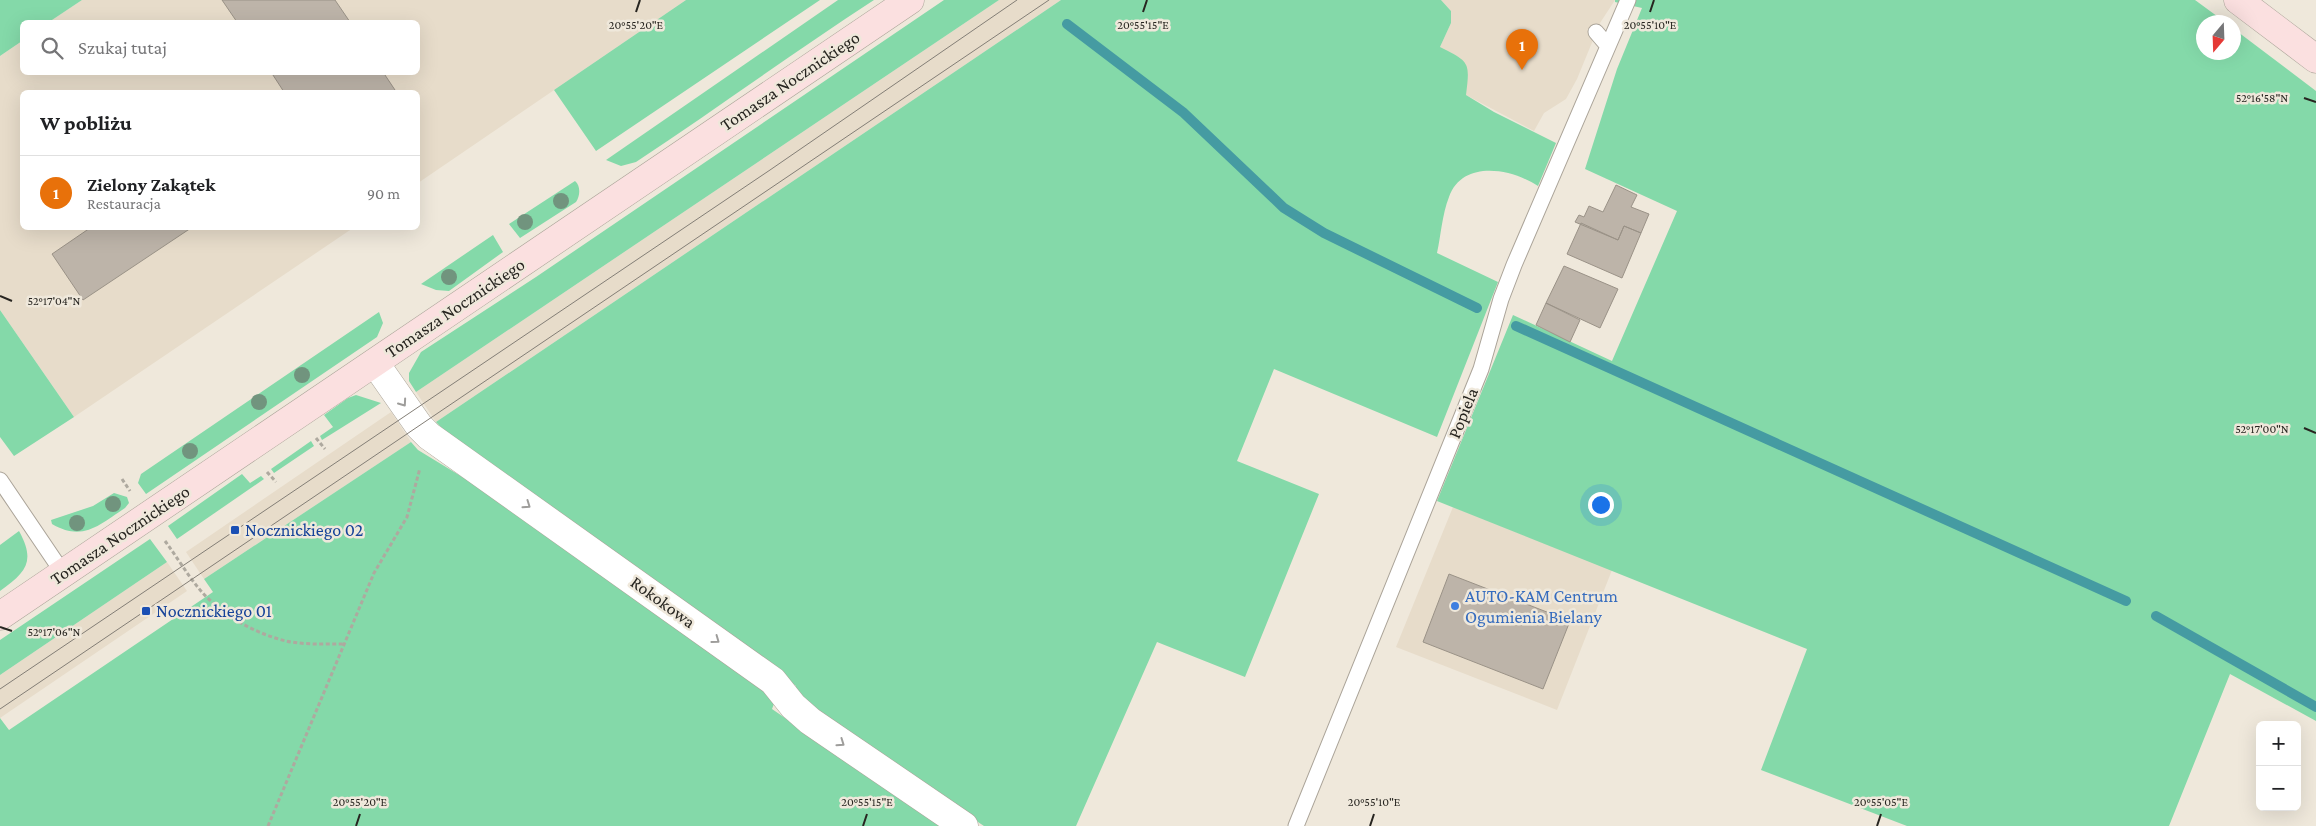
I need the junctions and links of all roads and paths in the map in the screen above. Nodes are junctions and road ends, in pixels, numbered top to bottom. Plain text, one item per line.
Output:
1 (910, 0) edge
2 (1628, 0) edge
3 (2238, 0) edge
4 (1596, 32) dead end
5 (1608, 46) junction
6 (2316, 59) edge
7 (375, 363) junction
8 (429, 436) junction
9 (0, 480) edge
10 (63, 573) junction
11 (200, 590) dead end
12 (0, 616) edge
13 (344, 644) junction
14 (268, 826) edge
15 (964, 826) edge
16 (1296, 826) edge

1 - 7 street, Tomasza Nocznickiego
2 - 5 lane, Popiela
3 - 6 street
4 - 5 lane
5 - 16 lane, Popiela
7 -> 8 street, Rokokowa
7 - 10 street, Tomasza Nocznickiego
8 - 13 path
8 -> 15 street, Rokokowa
9 - 10 lane
10 - 12 street, Tomasza Nocznickiego
11 - 13 path
13 - 14 path

